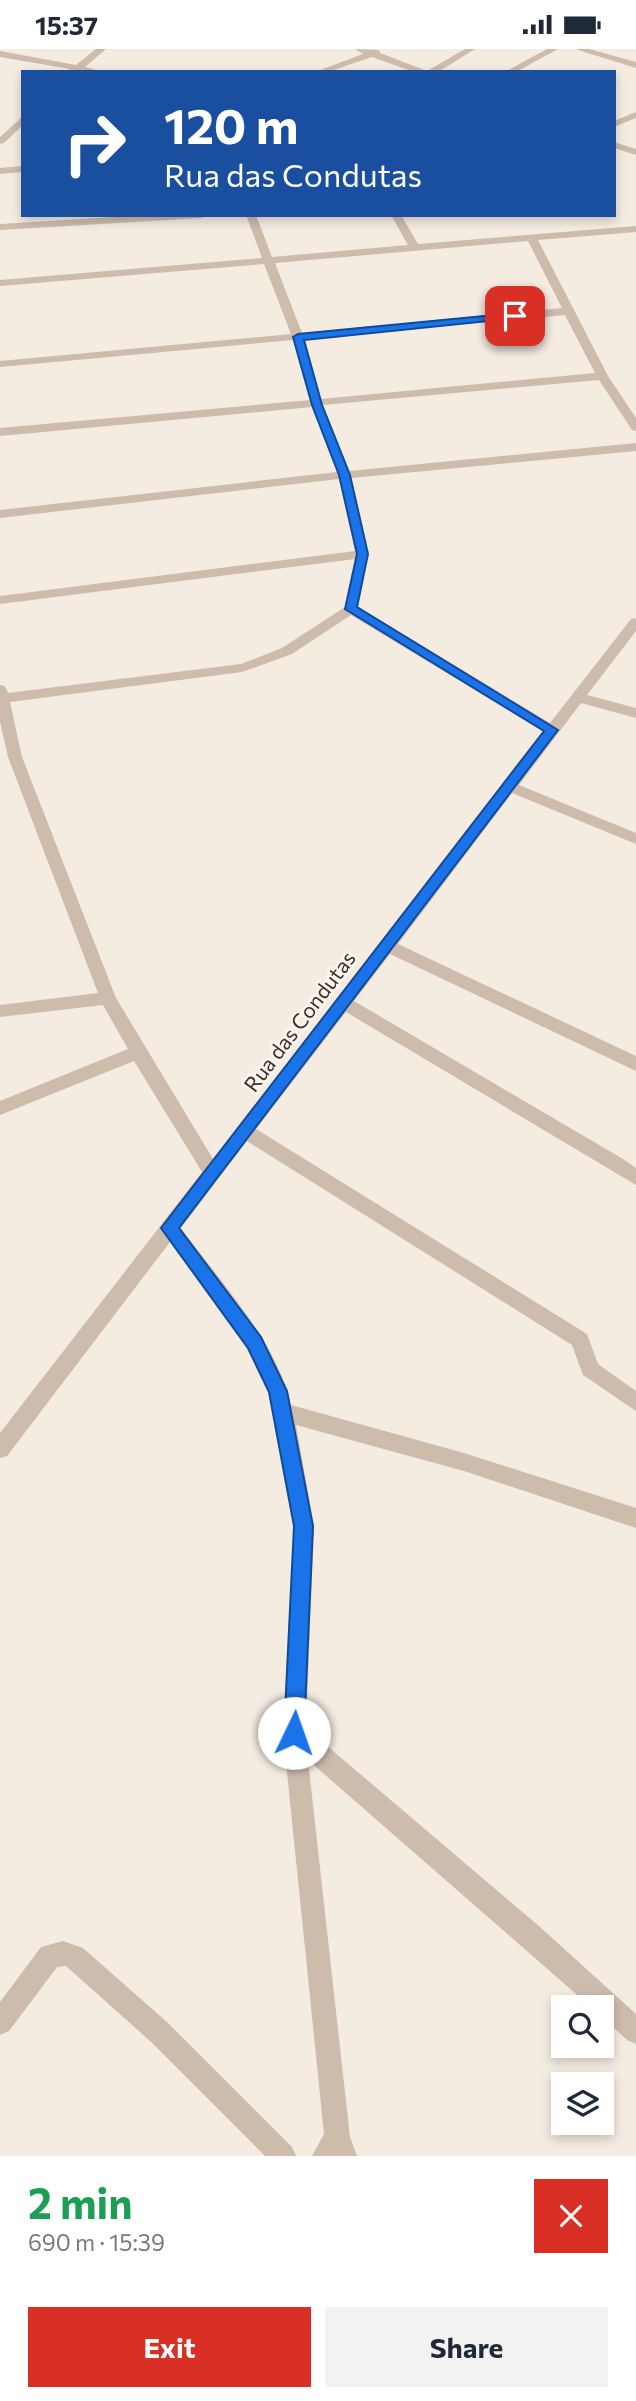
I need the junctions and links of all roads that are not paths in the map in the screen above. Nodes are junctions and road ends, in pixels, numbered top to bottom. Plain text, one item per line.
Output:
1 (102, 49) edge
2 (359, 49) edge
3 (383, 49) edge
4 (471, 49) edge
5 (554, 49) edge
6 (579, 49) edge
7 (0, 54) edge
8 (372, 54) junction
9 (635, 65) edge
10 (74, 70) edge
11 (325, 70) edge
12 (418, 70) edge
13 (434, 70) edge
14 (513, 70) edge
15 (616, 73) edge
16 (636, 115) edge
17 (21, 121) edge
18 (616, 123) edge
19 (21, 138) edge
20 (1, 142) edge
21 (616, 146) edge
22 (636, 152) edge
23 (21, 169) edge
24 (0, 171) edge
25 (133, 217) edge
26 (252, 217) edge
27 (397, 217) edge
28 (99, 218) edge
29 (0, 227) edge
30 (636, 229) edge
31 (532, 239) junction
32 (415, 248) junction
33 (270, 260) junction
34 (0, 283) edge
35 (569, 311) junction
36 (298, 337) junction
37 (0, 364) edge
38 (602, 376) junction
39 (317, 405) junction
40 (636, 428) edge
41 (0, 432) edge
42 (636, 447) edge
43 (344, 475) junction
44 (0, 514) edge
45 (362, 554) junction
46 (0, 600) edge
47 (351, 609) junction
48 (636, 622) edge
49 (1, 693) edge
50 (577, 697) junction
51 (636, 712) edge
52 (551, 730) junction
53 (8, 758) edge
54 (508, 786) junction
55 (636, 839) edge
56 (386, 945) junction
57 (108, 998) junction
58 (342, 1002) junction
59 (0, 1011) edge
60 (138, 1052) junction
61 (636, 1064) edge
62 (0, 1108) edge
63 (245, 1131) junction
64 (212, 1173) junction
65 (636, 1178) edge
66 (170, 1228) junction
67 (636, 1402) edge
68 (283, 1412) junction
69 (0, 1449) edge
70 (636, 1518) edge
71 (294, 1733) junction
72 (0, 2022) edge
73 (636, 2031) edge
74 (335, 2150) edge
75 (283, 2156) edge

1 - 10 street
2 - 8 street
3 - 8 street
4 - 13 street
5 - 14 street
6 - 9 street
7 - 10 street
8 - 11 street
8 - 12 street
9 - 15 street
16 - 18 street
17 - 20 street
19 - 20 street
21 - 22 street
23 - 24 street
25 - 28 street
26 - 33 street
27 - 32 street
28 - 29 street
30 - 31 street
31 - 32 street
31 - 35 street
32 - 33 street
33 - 34 street
33 - 36 street
35 - 36 street
35 - 38 street
36 - 37 street
36 - 39 street
38 - 39 street
38 - 40 street
39 - 41 street
39 - 43 street
42 - 43 street
43 - 44 street
43 - 45 street
45 - 46 street
45 - 47 street
47 - 49 street
47 - 52 street
48 - 50 street, Rua das Condutas
49 - 53 street
50 - 51 street
50 - 52 street, Rua das Condutas
52 - 54 street, Rua das Condutas
53 - 57 street
54 - 55 street
54 - 56 street, Rua das Condutas
56 - 58 street, Rua das Condutas
56 - 61 street
57 - 59 street
57 - 60 street
58 - 63 street, Rua das Condutas
58 - 65 street
60 - 62 street
60 - 64 street
63 - 64 street, Rua das Condutas
63 - 67 street
64 - 66 street, Rua das Condutas
66 - 68 street
66 - 69 street, Rua das Condutas
68 - 70 street
68 - 71 street
71 - 73 street
71 - 74 street
72 - 75 street

